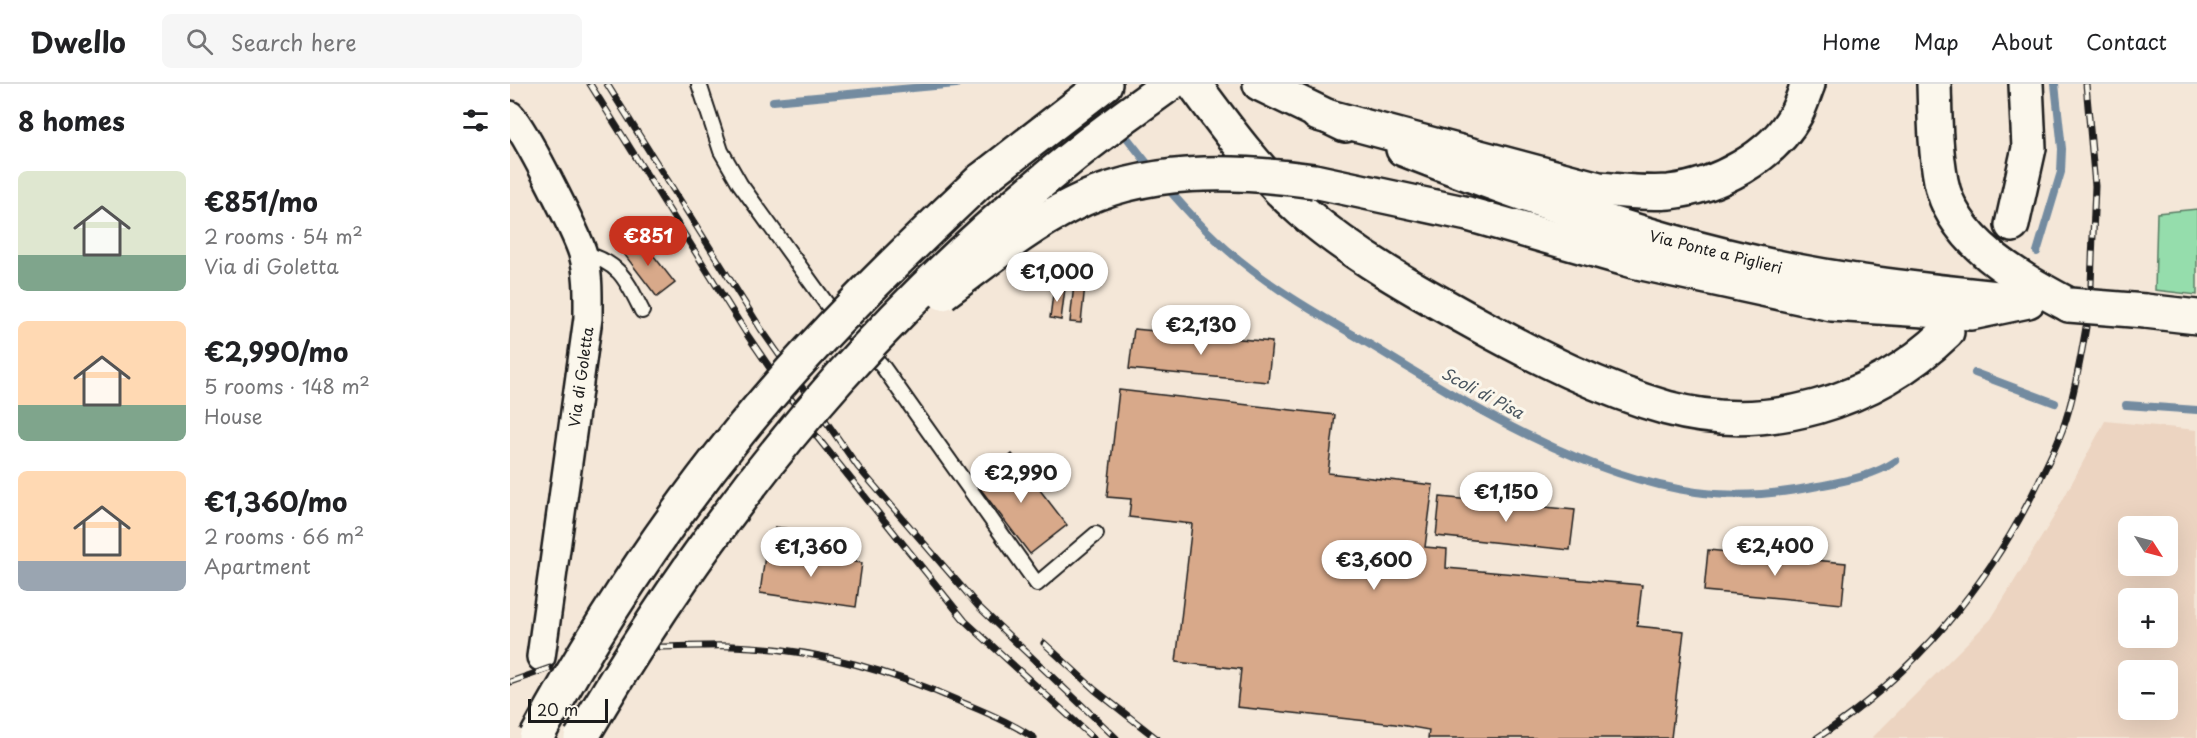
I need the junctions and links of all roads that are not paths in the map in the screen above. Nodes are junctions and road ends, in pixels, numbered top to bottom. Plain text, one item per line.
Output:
1 (699, 84) edge
2 (1105, 84) edge
3 (1170, 84) edge
4 (1194, 84) edge
5 (1260, 84) edge
6 (1808, 84) edge
7 (1934, 84) edge
8 (2026, 84) edge
9 (1318, 114) junction
10 (510, 115) edge
11 (2012, 225) tunnel mouth
12 (583, 253) junction
13 (2028, 301) junction
14 (2069, 305) junction
15 (642, 311) dead end
16 (2197, 317) edge
17 (1947, 332) tunnel mouth
18 (863, 350) junction
19 (1096, 534) dead end
20 (541, 657) dead end
21 (536, 738) edge
22 (580, 738) edge

1 - 19 lane
2 - 21 main road, bridge
3 - 18 main road, bridge
4 - 17 main road
5 - 9 main road, Via Ponte a Piglieri
6 - 9 main road
7 - 14 main road
8 - 11 main road
9 - 13 main road, Via Ponte a Piglieri
10 - 12 street, Via di Goletta
12 - 15 lane
12 - 20 street, Via di Goletta
13 - 14 main road, Via Ponte a Piglieri
13 - 18 main road, bridge
14 - 16 main road, Via Ponte a Piglieri, bridge
18 - 22 main road, bridge

